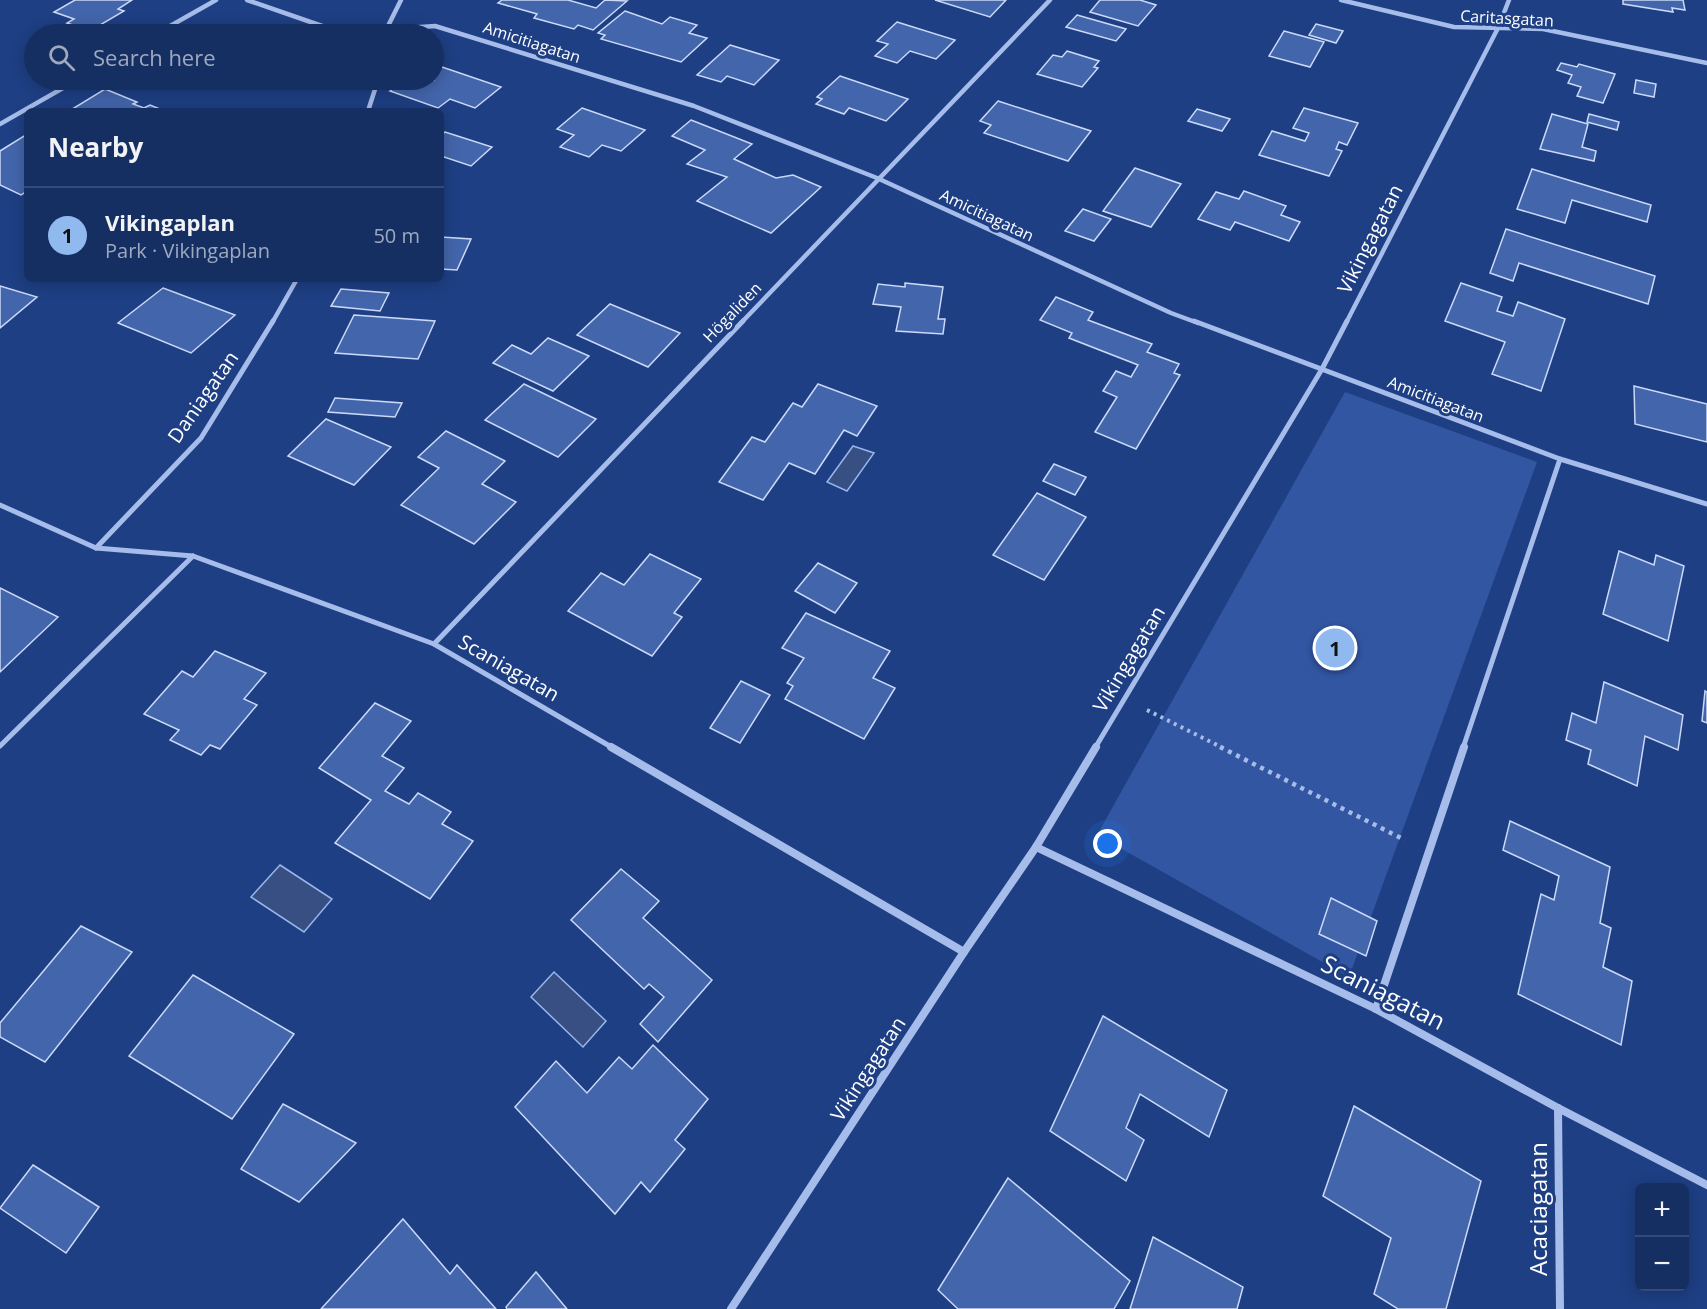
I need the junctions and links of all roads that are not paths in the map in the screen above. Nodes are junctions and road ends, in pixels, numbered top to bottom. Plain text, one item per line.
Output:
1 (216, 0) edge
2 (247, 0) edge
3 (401, 0) edge
4 (1050, 0) edge
5 (1341, 0) edge
6 (1509, 0) edge
7 (174, 24) edge
8 (316, 24) edge
9 (388, 24) edge
10 (444, 28) edge
11 (1498, 28) junction
12 (1707, 63) edge
13 (60, 90) edge
14 (375, 90) edge
15 (28, 108) edge
16 (369, 108) edge
17 (24, 110) edge
18 (0, 124) edge
19 (877, 178) junction
20 (295, 282) edge
21 (1322, 369) junction
22 (1560, 459) junction
23 (1707, 504) edge
24 (0, 505) edge
25 (96, 548) junction
26 (193, 556) junction
27 (434, 644) junction
28 (0, 746) edge
29 (1036, 847) junction
30 (964, 952) junction
31 (1376, 1009) junction
32 (1558, 1108) junction
33 (1707, 1185) edge
34 (731, 1309) edge
35 (1560, 1309) edge

1 - 7 street
2 - 8 street, Amicitiagatan
3 - 9 street
4 - 19 street, Högaliden
5 - 11 street, Caritasgatan
6 - 11 street, Vikingagatan
10 - 19 street, Amicitiagatan
11 - 12 street, Caritasgatan
11 - 21 street, Vikingagatan
13 - 15 street
14 - 16 street
17 - 18 street
19 - 21 street, Amicitiagatan
19 - 27 street, Högaliden
20 - 25 street, Daniagatan
21 - 22 street, Amicitiagatan
21 - 29 street, Vikingagatan
22 - 23 street, Amicitiagatan
22 - 31 street
24 - 25 street, Scaniagatan
25 - 26 street, Scaniagatan
26 - 27 street, Scaniagatan
26 - 28 street
27 - 30 street, Scaniagatan
29 - 30 street, Vikingagatan
29 - 31 street, Scaniagatan
30 - 34 street, Vikingagatan
31 - 32 street, Scaniagatan
32 - 33 street, Scaniagatan
32 - 35 street, Acaciagatan

